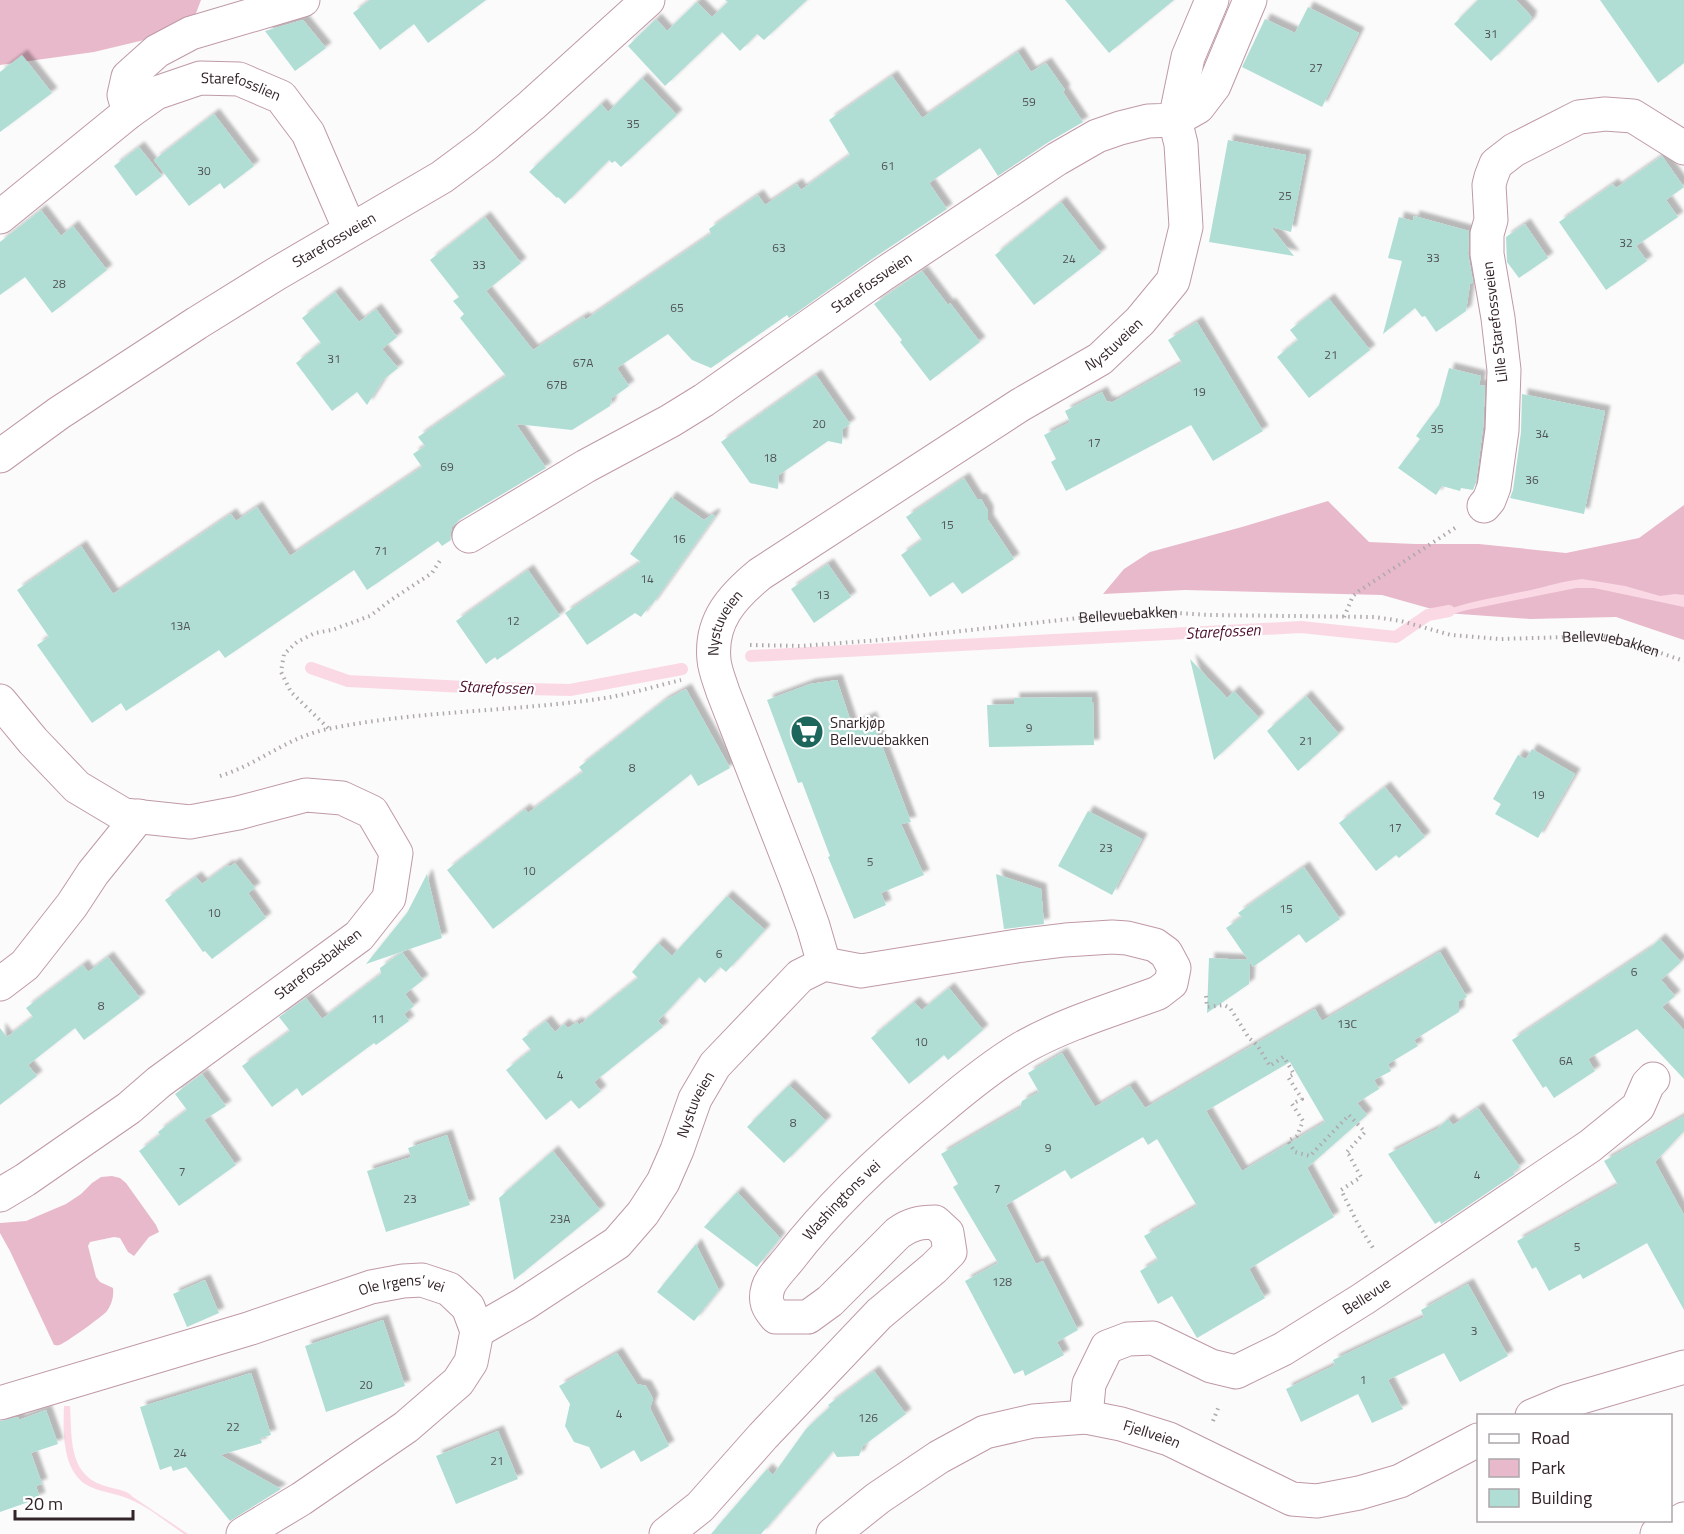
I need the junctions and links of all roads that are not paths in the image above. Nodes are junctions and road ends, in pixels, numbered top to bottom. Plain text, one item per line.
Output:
1 (303, 0) edge
2 (648, 0) edge
3 (1212, 0) edge
4 (1250, 0) edge
5 (129, 112) junction
6 (1175, 120) junction
7 (1684, 148) edge
8 (0, 217) edge
9 (350, 230) junction
10 (0, 456) edge
11 (1484, 506) road end
12 (469, 536) dead end
13 (0, 701) edge
14 (139, 816) junction
15 (824, 964) junction
16 (0, 984) edge
17 (1653, 1079) dead end
18 (0, 1195) edge
19 (477, 1330) junction
20 (1684, 1366) edge
21 (0, 1403) edge
22 (1537, 1414) edge
23 (1086, 1417) junction
24 (1477, 1441) edge
25 (1684, 1519) edge
26 (243, 1534) edge
27 (666, 1534) edge
28 (833, 1534) edge
29 (1657, 1534) edge

1 - 5 street
2 - 9 street, Starefossveien
3 - 6 street
4 - 6 street
5 - 8 street, Starefosslien
5 - 9 street, Starefosslien
6 - 12 street, Starefossveien
6 - 15 street, Nystuveien
7 - 11 street, Lille Starefossveien
9 - 10 street, Starefossveien
13 - 14 street, Starefossbakken
14 - 16 street
14 - 18 street, Starefossbakken
15 - 19 street, Nystuveien
15 - 27 street, Washingtons vei
17 - 23 street, Bellevue
19 - 21 street, Ole Irgens' vei
19 - 26 street
20 - 22 street
23 - 24 street, Fjellveien
23 - 28 street, Fjellveien
25 - 29 street

